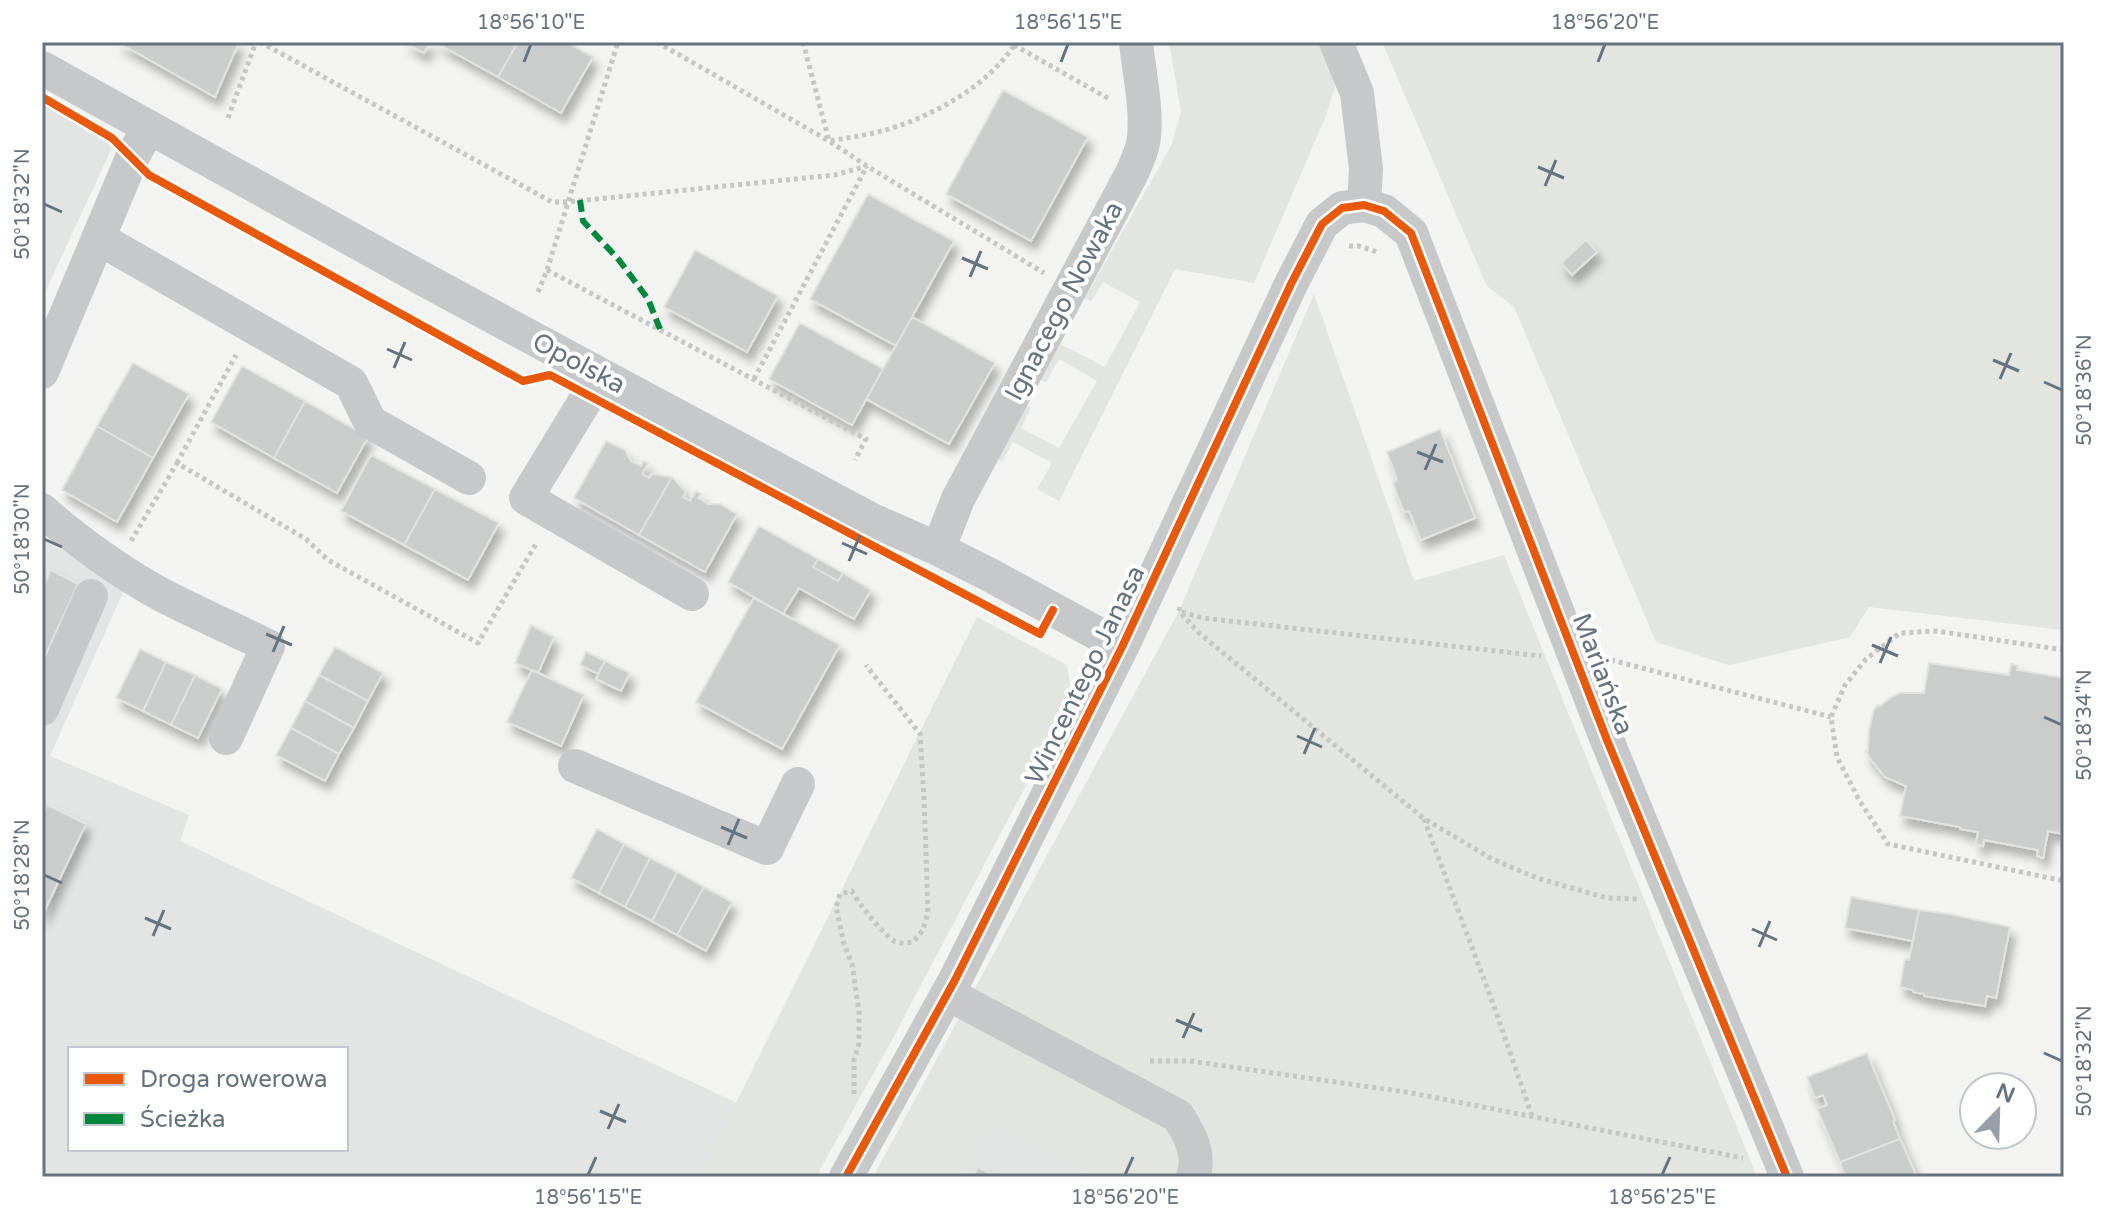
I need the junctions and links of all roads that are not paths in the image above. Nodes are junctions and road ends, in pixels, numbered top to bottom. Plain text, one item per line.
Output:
1 (1136, 42) edge
2 (1336, 42) edge
3 (42, 68) edge
4 (149, 127) junction
5 (1364, 205) junction
6 (98, 238) junction
7 (42, 372) edge
8 (599, 374) junction
9 (469, 478) dead end
10 (42, 510) edge
11 (936, 548) junction
12 (692, 594) dead end
13 (91, 596) dead end
14 (1122, 647) junction
15 (42, 709) edge
16 (226, 738) dead end
17 (575, 766) dead end
18 (798, 784) dead end
19 (948, 994) junction
20 (846, 1177) edge
21 (1193, 1177) edge
22 (1787, 1177) edge

1 - 11 street, Ignacego Nowaka
2 - 5 street
3 - 4 street, Opolska
4 - 6 street
4 - 8 street, Opolska
5 - 14 street, Wincentego Janasa
5 - 22 street, Mariańska
6 - 7 street
6 - 9 street
8 - 11 street, Opolska
8 - 12 street
10 - 16 street
11 - 14 street, Opolska
13 - 15 street
14 - 19 street, Wincentego Janasa
17 - 18 street
19 - 20 street, Wincentego Janasa
19 - 21 street

